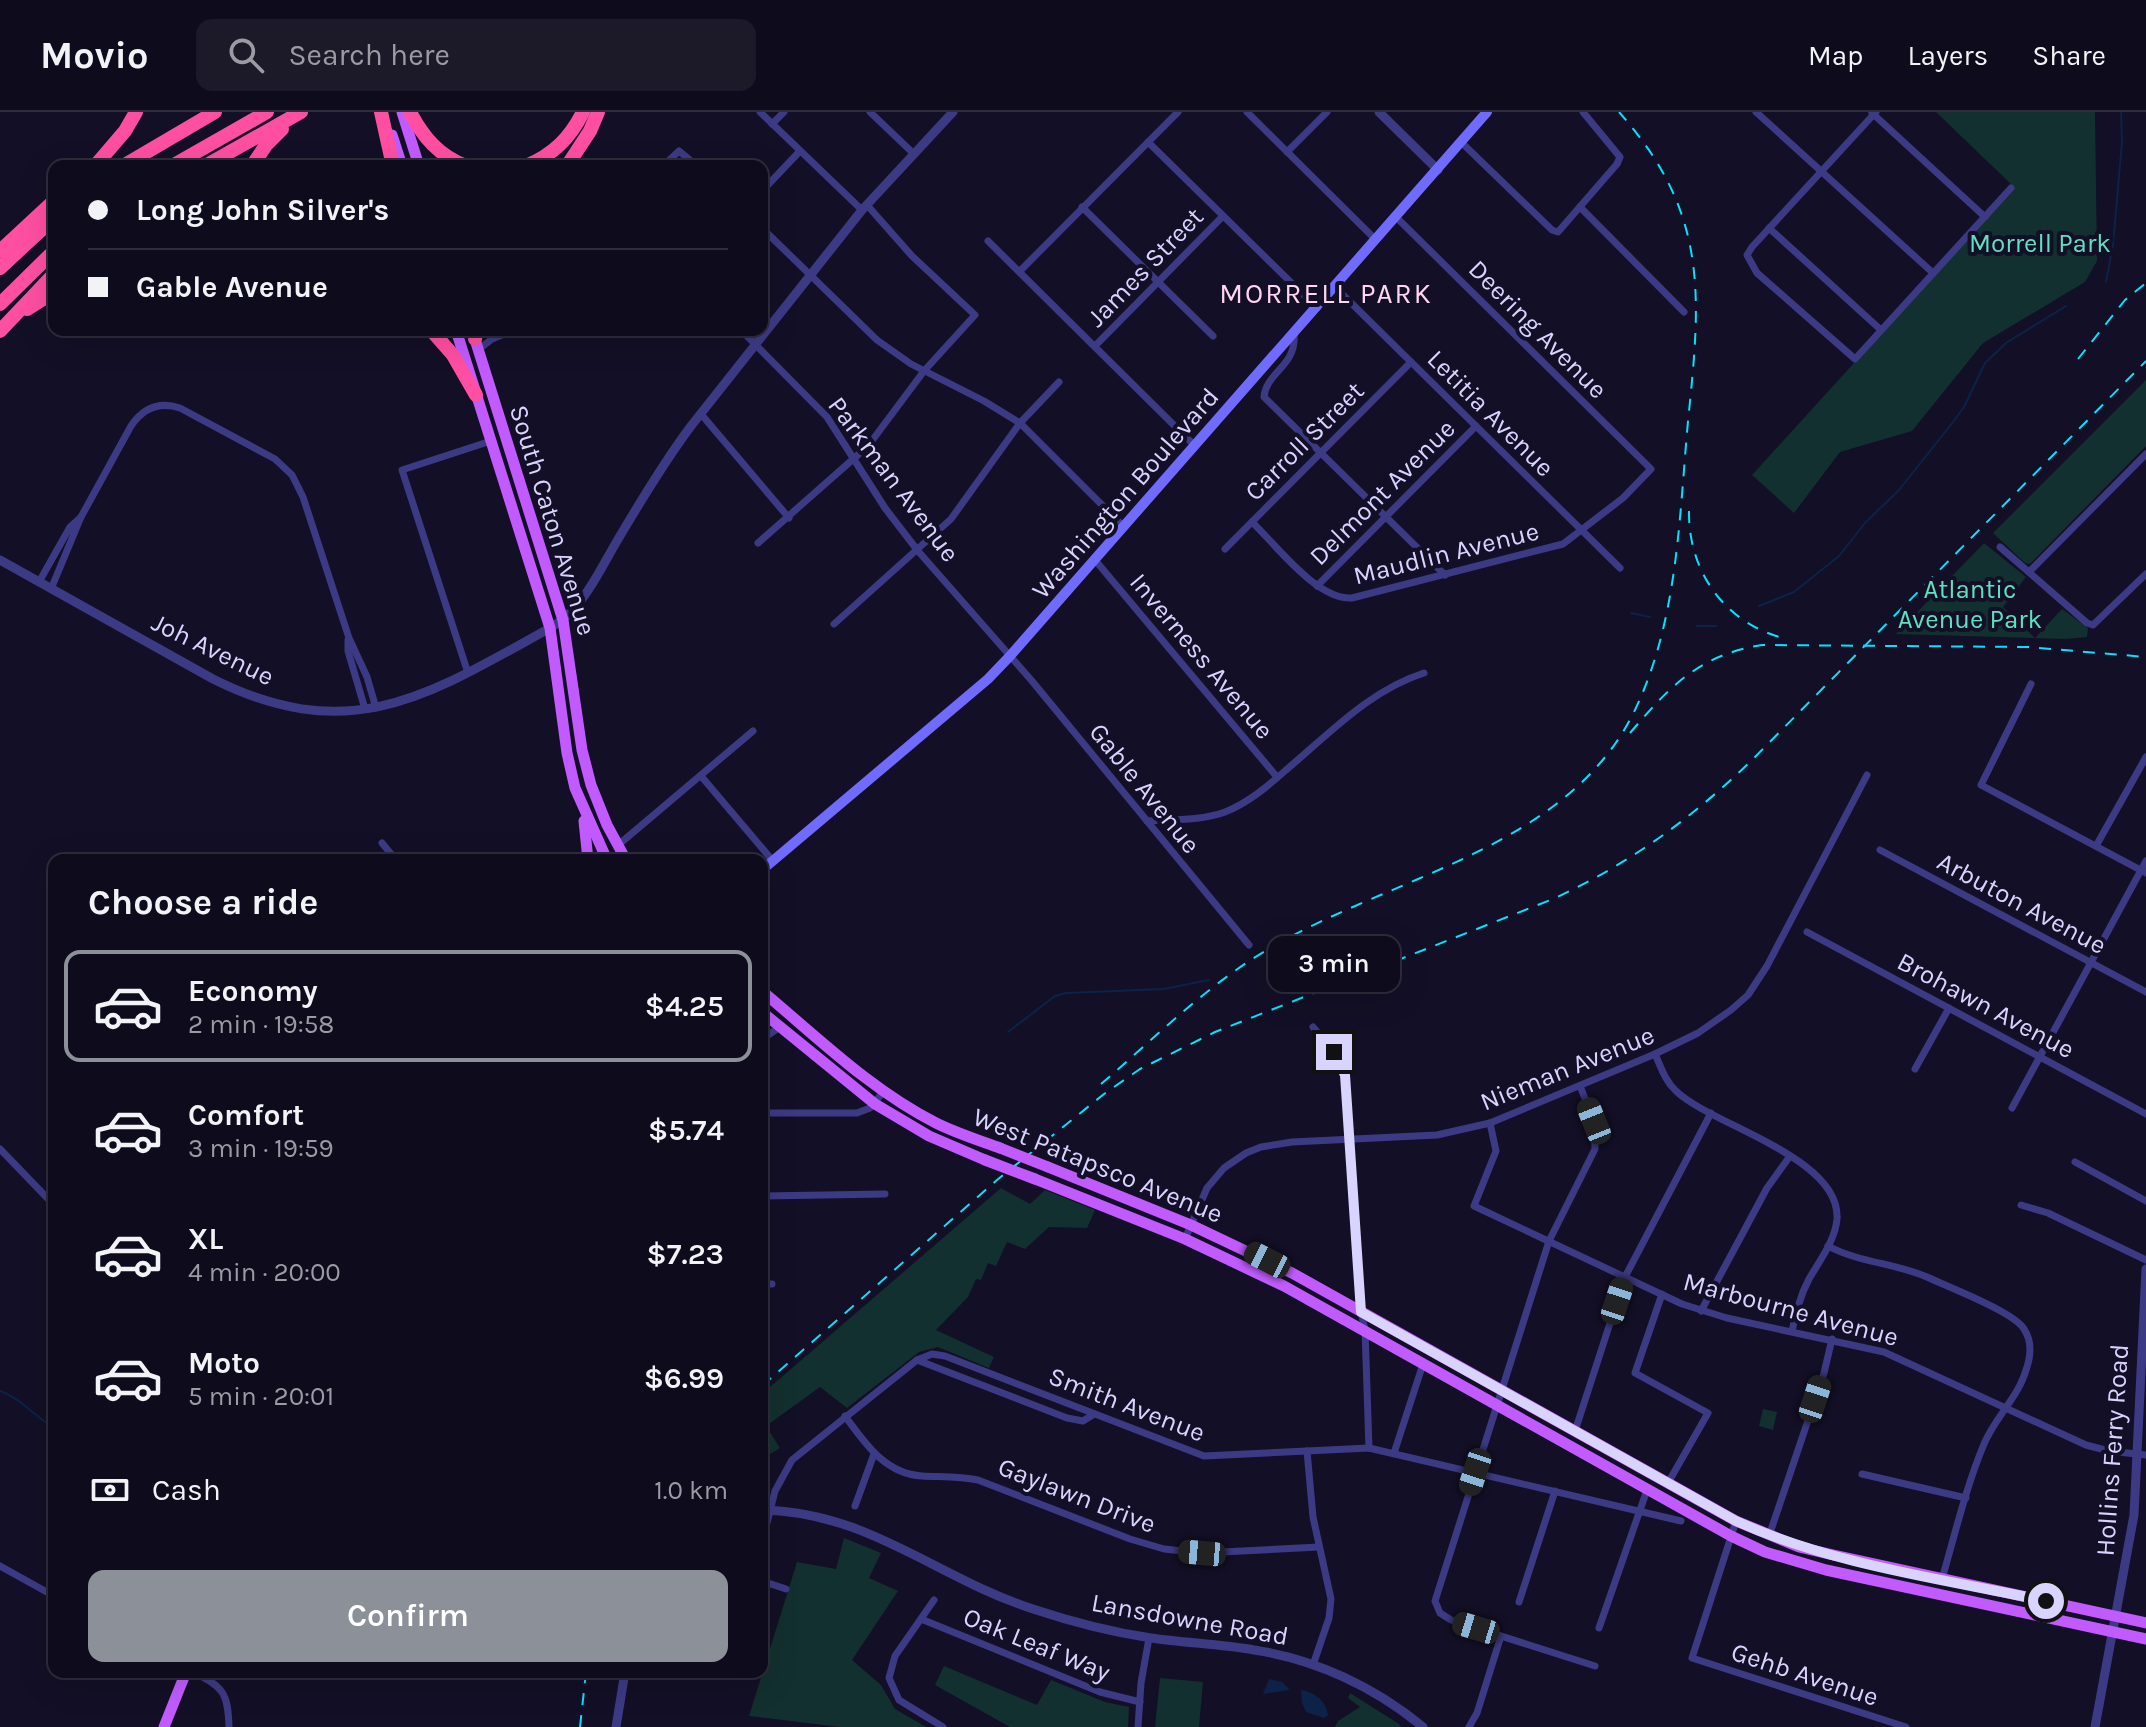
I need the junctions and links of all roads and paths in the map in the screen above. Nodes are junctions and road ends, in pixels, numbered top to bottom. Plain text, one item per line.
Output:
1 (136, 112) edge
2 (215, 112) edge
3 (267, 112) edge
4 (303, 112) edge
5 (383, 112) edge
6 (402, 112) edge
7 (410, 112) edge
8 (583, 112) edge
9 (598, 112) edge
10 (760, 112) edge
11 (784, 112) edge
12 (870, 112) edge
13 (953, 112) edge
14 (1178, 112) edge
15 (1247, 112) edge
16 (1327, 112) edge
17 (1379, 112) edge
18 (1487, 112) edge
19 (1583, 112) edge
20 (1756, 112) edge
21 (1873, 113) edge
22 (772, 124) junction
23 (1148, 142) junction
24 (1461, 142) junction
25 (800, 151) junction
26 (1287, 152) junction
27 (914, 154) junction
28 (100, 160) edge
29 (133, 160) edge
30 (183, 160) edge
31 (216, 160) edge
32 (256, 160) edge
33 (392, 160) edge
34 (400, 160) edge
35 (417, 160) edge
36 (455, 160) edge
37 (538, 160) edge
38 (571, 160) edge
39 (669, 160) edge
40 (690, 160) edge
41 (1438, 170) junction
42 (1821, 171) junction
43 (768, 185) edge
44 (2011, 188) dead end
45 (48, 207) edge
46 (864, 207) junction
47 (1082, 207) junction
48 (1580, 207) junction
49 (1223, 216) junction
50 (1396, 217) junction
51 (1985, 217) junction
52 (48, 224) edge
53 (1769, 228) junction
54 (768, 234) edge
55 (1376, 240) junction
56 (988, 241) dead end
57 (0, 251) edge
58 (48, 257) edge
59 (0, 268) edge
60 (1020, 271) junction
61 (1933, 273) junction
62 (810, 274) junction
63 (48, 281) edge
64 (1158, 282) junction
65 (1335, 287) junction
66 (48, 296) edge
67 (0, 304) edge
68 (1317, 308) junction
69 (1684, 312) dead end
70 (768, 329) edge
71 (1881, 330) junction
72 (0, 333) edge
73 (1294, 334) junction
74 (436, 336) edge
75 (458, 336) edge
76 (499, 336) edge
77 (747, 336) edge
78 (763, 336) edge
79 (1213, 336) dead end
80 (475, 337) edge
81 (756, 345) junction
82 (1095, 346) junction
83 (1411, 362) junction
84 (924, 371) junction
85 (1059, 382) dead end
86 (476, 395) junction
87 (701, 414) junction
88 (1020, 423) junction
89 (1476, 426) junction
90 (491, 441) junction
91 (1195, 446) junction
92 (1321, 453) junction
93 (2146, 454) edge
94 (855, 459) junction
95 (1651, 469) joint
96 (81, 517) junction
97 (1386, 517) junction
98 (789, 518) junction
99 (1252, 522) junction
100 (1124, 527) junction
101 (1582, 531) junction
102 (758, 543) dead end
103 (2000, 547) dead end
104 (1225, 549) dead end
105 (918, 551) junction
106 (0, 560) edge
107 (1095, 560) junction
108 (1620, 568) dead end
109 (2029, 572) junction
110 (2146, 574) edge
111 (1445, 575) junction
112 (39, 582) junction
113 (1317, 586) junction
114 (51, 589) junction
115 (563, 620) junction
116 (834, 624) dead end
117 (550, 628) junction
118 (349, 638) junction
119 (1010, 656) junction
120 (468, 673) junction
121 (1424, 673) dead end
122 (2031, 684) dead end
123 (376, 708) junction
124 (365, 709) junction
125 (753, 731) dead end
126 (2146, 757) edge
127 (1867, 775) dead end
128 (701, 776) junction
129 (1277, 777) junction
130 (583, 809) junction
131 (1147, 821) junction
132 (382, 843) dead end
133 (617, 846) junction
134 (2096, 846) junction
135 (1880, 850) dead end
136 (391, 854) edge
137 (587, 854) edge
138 (602, 854) edge
139 (608, 854) edge
140 (622, 854) edge
141 (767, 854) edge
142 (768, 855) edge
143 (773, 861) junction
144 (2146, 861) edge
145 (768, 865) edge
146 (2144, 871) edge
147 (1807, 932) dead end
148 (1249, 945) dead end
149 (2091, 962) junction
150 (2146, 992) edge
151 (768, 996) edge
152 (1949, 1008) junction
153 (768, 1017) edge
154 (780, 1027) junction
155 (1313, 1027) dead end
156 (768, 1035) edge
157 (1655, 1054) junction
158 (2040, 1057) junction
159 (1915, 1069) dead end
160 (1580, 1086) junction
161 (884, 1091) junction
162 (875, 1104) junction
163 (2012, 1108) dead end
164 (768, 1113) edge
165 (1711, 1113) junction
166 (2146, 1114) edge
167 (1490, 1123) junction
168 (1351, 1140) junction
169 (0, 1149) edge
170 (1790, 1156) junction
171 (2075, 1162) dead end
172 (885, 1194) dead end
173 (768, 1196) edge
174 (48, 1199) edge
175 (2146, 1201) edge
176 (2021, 1205) dead end
177 (1191, 1225) junction
178 (1185, 1239) junction
179 (1549, 1241) junction
180 (1828, 1246) junction
181 (2146, 1260) edge
182 (2146, 1269) edge
183 (1625, 1277) junction
184 (768, 1284) edge
185 (772, 1284) dead end
186 (1662, 1294) junction
187 (1701, 1311) junction
188 (1361, 1312) junction
189 (1365, 1330) junction
190 (1792, 1331) junction
191 (1832, 1339) junction
192 (917, 1360) junction
193 (1423, 1364) junction
194 (1501, 1389) junction
195 (1496, 1405) junction
196 (2006, 1408) junction
197 (1094, 1414) junction
198 (845, 1416) junction
199 (1575, 1431) junction
200 (1369, 1448) junction
201 (1307, 1451) junction
202 (1394, 1453) junction
203 (874, 1454) junction
204 (2142, 1455) edge
205 (1475, 1472) junction
206 (1862, 1474) dead end
207 (1668, 1483) junction
208 (1647, 1490) junction
209 (1555, 1491) junction
210 (1966, 1498) junction
211 (768, 1505) edge
212 (855, 1506) dead end
213 (768, 1510) edge
214 (1639, 1511) junction
215 (1681, 1521) dead end
216 (1736, 1521) junction
217 (1768, 1535) junction
218 (1731, 1536) junction
219 (1319, 1547) junction
220 (0, 1566) edge
221 (1942, 1579) junction
222 (768, 1583) edge
223 (786, 1589) dead end
224 (48, 1593) edge
225 (934, 1600) dead end
226 (1519, 1602) dead end
227 (2117, 1616) junction
228 (921, 1619) junction
229 (2146, 1623) edge
230 (1599, 1628) dead end
231 (2114, 1632) junction
232 (1501, 1636) junction
233 (1149, 1638) junction
234 (2146, 1639) edge
235 (1313, 1665) junction
236 (1595, 1666) dead end
237 (184, 1678) edge
238 (204, 1678) edge
239 (624, 1678) edge
240 (1140, 1702) junction
241 (164, 1727) edge
242 (229, 1727) edge
243 (616, 1727) edge
244 (943, 1727) edge
245 (1138, 1727) edge
246 (1423, 1727) edge
247 (1469, 1727) edge
248 (1906, 1727) edge
249 (2095, 1727) edge

1 - 28 highway
2 - 29 highway
3 - 30 highway
4 - 31 highway
4 - 32 highway
5 - 33 highway
5 - 34 main road
6 - 35 main road
7 - 36 highway
8 - 37 highway
9 - 38 highway
10 - 22 street
11 - 22 street
12 - 27 street
13 - 27 street, Joh Avenue
14 - 23 street
15 - 26 street
16 - 26 street
17 - 41 street
18 - 24 main road, Washington Boulevard
19 - 48 street
20 - 42 street
21 - 42 street
21 - 51 street
22 - 25 street
23 - 47 street
23 - 49 street
24 - 41 main road, Washington Boulevard
24 - 48 street
25 - 43 street
25 - 46 street
26 - 55 street
27 - 46 street, Joh Avenue
39 - 40 street
41 - 50 main road, Washington Boulevard
42 - 53 street
42 - 61 street
44 - 51 street
45 - 57 highway
46 - 62 street, Joh Avenue
46 - 84 street
47 - 60 street
47 - 64 street
48 - 69 street
49 - 64 street, James Street
49 - 68 street
50 - 55 main road, Washington Boulevard
50 - 95 street, Deering Avenue
51 - 61 street
52 - 59 highway
53 - 71 street
53 - 71 street
54 - 62 street
55 - 65 main road, Washington Boulevard
56 - 60 street
58 - 67 highway
60 - 82 street
61 - 71 street
62 - 70 street, Joh Avenue
62 - 84 street
63 - 72 highway
64 - 79 street
64 - 82 street, James Street
65 - 68 main road, Washington Boulevard
65 - 83 street, Letitia Avenue
66 - 72 highway
68 - 73 main road, Washington Boulevard
73 - 91 main road, Washington Boulevard
73 - 92 street
74 - 86 highway
75 - 86 main road, South Caton Avenue
76 - 80 street
77 - 81 street, Parkman Avenue
78 - 81 street, Joh Avenue
80 - 115 main road, South Caton Avenue
81 - 87 street, Joh Avenue
81 - 94 street, Parkman Avenue
82 - 91 street
83 - 89 street, Letitia Avenue
83 - 92 street, Carroll Street
84 - 88 street
84 - 94 street
85 - 88 street
86 - 90 main road, South Caton Avenue
87 - 98 street
87 - 115 street, Joh Avenue
88 - 100 street
88 - 105 street
89 - 97 street, Delmont Avenue
89 - 101 street, Letitia Avenue
90 - 117 main road, South Caton Avenue
90 - 120 street
91 - 100 main road, Washington Boulevard
92 - 97 street
92 - 99 street, Carroll Street
93 - 109 street
94 - 98 street
94 - 105 street, Parkman Avenue
95 - 101 street, Maudlin Avenue
96 - 112 street
96 - 114 street
96 - 118 street
97 - 111 street
97 - 113 street, Delmont Avenue
98 - 102 street
99 - 104 street, Carroll Street
99 - 113 street, Maudlin Avenue
100 - 107 main road, Washington Boulevard
101 - 108 street, Letitia Avenue
101 - 111 street, Maudlin Avenue
103 - 109 street
105 - 116 street
105 - 119 street, Parkman Avenue
106 - 112 street, Joh Avenue
107 - 119 main road, Washington Boulevard
107 - 129 street, Inverness Avenue
109 - 110 street
111 - 113 street, Maudlin Avenue
112 - 114 street, Joh Avenue
114 - 124 street, Joh Avenue
115 - 117 street, Joh Avenue
115 - 133 main road, South Caton Avenue
117 - 120 street, Joh Avenue
117 - 130 main road, South Caton Avenue
118 - 123 street
118 - 124 street
119 - 131 street, Gable Avenue
119 - 143 main road, Washington Boulevard
120 - 123 street, Joh Avenue
121 - 129 street
122 - 134 street
123 - 124 street, Joh Avenue
125 - 128 street
126 - 134 street
127 - 157 street, Nieman Avenue
128 - 133 street
128 - 141 street
129 - 131 street
130 - 137 main road, South Caton Avenue
130 - 138 main road, South Caton Avenue
131 - 148 street, Gable Avenue
132 - 136 street
133 - 139 main road, South Caton Avenue
133 - 140 main road
134 - 146 street
135 - 149 street, Arbuton Avenue
142 - 143 street
143 - 145 main road, Washington Boulevard
144 - 146 street
146 - 149 street
147 - 152 street, Brohawn Avenue
149 - 150 street, Arbuton Avenue
149 - 158 street
151 - 161 main road, West Patapsco Avenue
152 - 158 street, Brohawn Avenue
152 - 159 street
153 - 154 main road, West Patapsco Avenue
154 - 156 street
154 - 162 main road, West Patapsco Avenue
155 - 168 street
157 - 160 street, Nieman Avenue
157 - 165 street
158 - 163 street
158 - 166 street, Brohawn Avenue
160 - 167 street, Nieman Avenue
160 - 179 street
161 - 162 street
161 - 177 main road, West Patapsco Avenue, bridge
162 - 164 street
162 - 178 main road, West Patapsco Avenue, bridge
165 - 170 street
165 - 183 street
167 - 168 street, Nieman Avenue
167 - 179 street, Marbourne Avenue
168 - 177 street, Nieman Avenue
168 - 188 street
169 - 174 street
170 - 180 street
170 - 187 street
171 - 175 street
172 - 173 street
176 - 181 street
177 - 178 street, Nieman Avenue
177 - 188 main road, West Patapsco Avenue
178 - 189 main road, West Patapsco Avenue
179 - 183 street, Marbourne Avenue
179 - 194 street
180 - 190 street
180 - 196 street
182 - 204 street, Hollins Ferry Road
183 - 186 street, Marbourne Avenue
183 - 199 street
184 - 185 street
186 - 187 street, Marbourne Avenue
186 - 207 street
187 - 190 street, Marbourne Avenue
188 - 189 street
188 - 194 main road, West Patapsco Avenue
189 - 193 main road, West Patapsco Avenue
189 - 200 street
190 - 191 street, Marbourne Avenue
191 - 196 street, Marbourne Avenue
191 - 217 street
192 - 197 street, Smith Avenue
192 - 197 street
192 - 198 street
193 - 195 main road, West Patapsco Avenue
193 - 202 street
194 - 195 street
194 - 199 main road, West Patapsco Avenue
195 - 205 street
195 - 208 main road, West Patapsco Avenue
196 - 204 street, Marbourne Avenue
196 - 210 street
197 - 201 street, Smith Avenue
198 - 203 street, Gaylawn Drive
198 - 211 street
199 - 207 main road, West Patapsco Avenue
200 - 201 street, Smith Avenue
200 - 202 street, Smith Avenue
201 - 219 street
202 - 205 street, Smith Avenue
203 - 212 street
203 - 219 street, Gaylawn Drive
204 - 227 street, Hollins Ferry Road
205 - 209 street, Smith Avenue
205 - 232 street
206 - 210 street
207 - 216 main road, West Patapsco Avenue
208 - 214 street
208 - 218 main road, West Patapsco Avenue
209 - 214 street, Smith Avenue
209 - 226 street
210 - 221 street
213 - 233 street, Lansdowne Road
214 - 215 street, Smith Avenue
214 - 230 street
216 - 217 main road, West Patapsco Avenue
216 - 218 street
217 - 221 main road, West Patapsco Avenue
218 - 231 main road, West Patapsco Avenue
218 - 248 street, Gehb Avenue
219 - 235 street
220 - 224 street
221 - 227 main road, West Patapsco Avenue
222 - 223 street
225 - 228 street
227 - 229 main road, West Patapsco Avenue
227 - 231 street, Hollins Ferry Road
228 - 240 street, Oak Leaf Way
228 - 244 street
231 - 234 main road, West Patapsco Avenue
231 - 249 street, Hollins Ferry Road
232 - 236 street
232 - 247 street
233 - 235 street, Lansdowne Road
233 - 240 street
235 - 246 street, Lansdowne Road
237 - 241 main road
238 - 242 street
239 - 243 street
240 - 245 street

